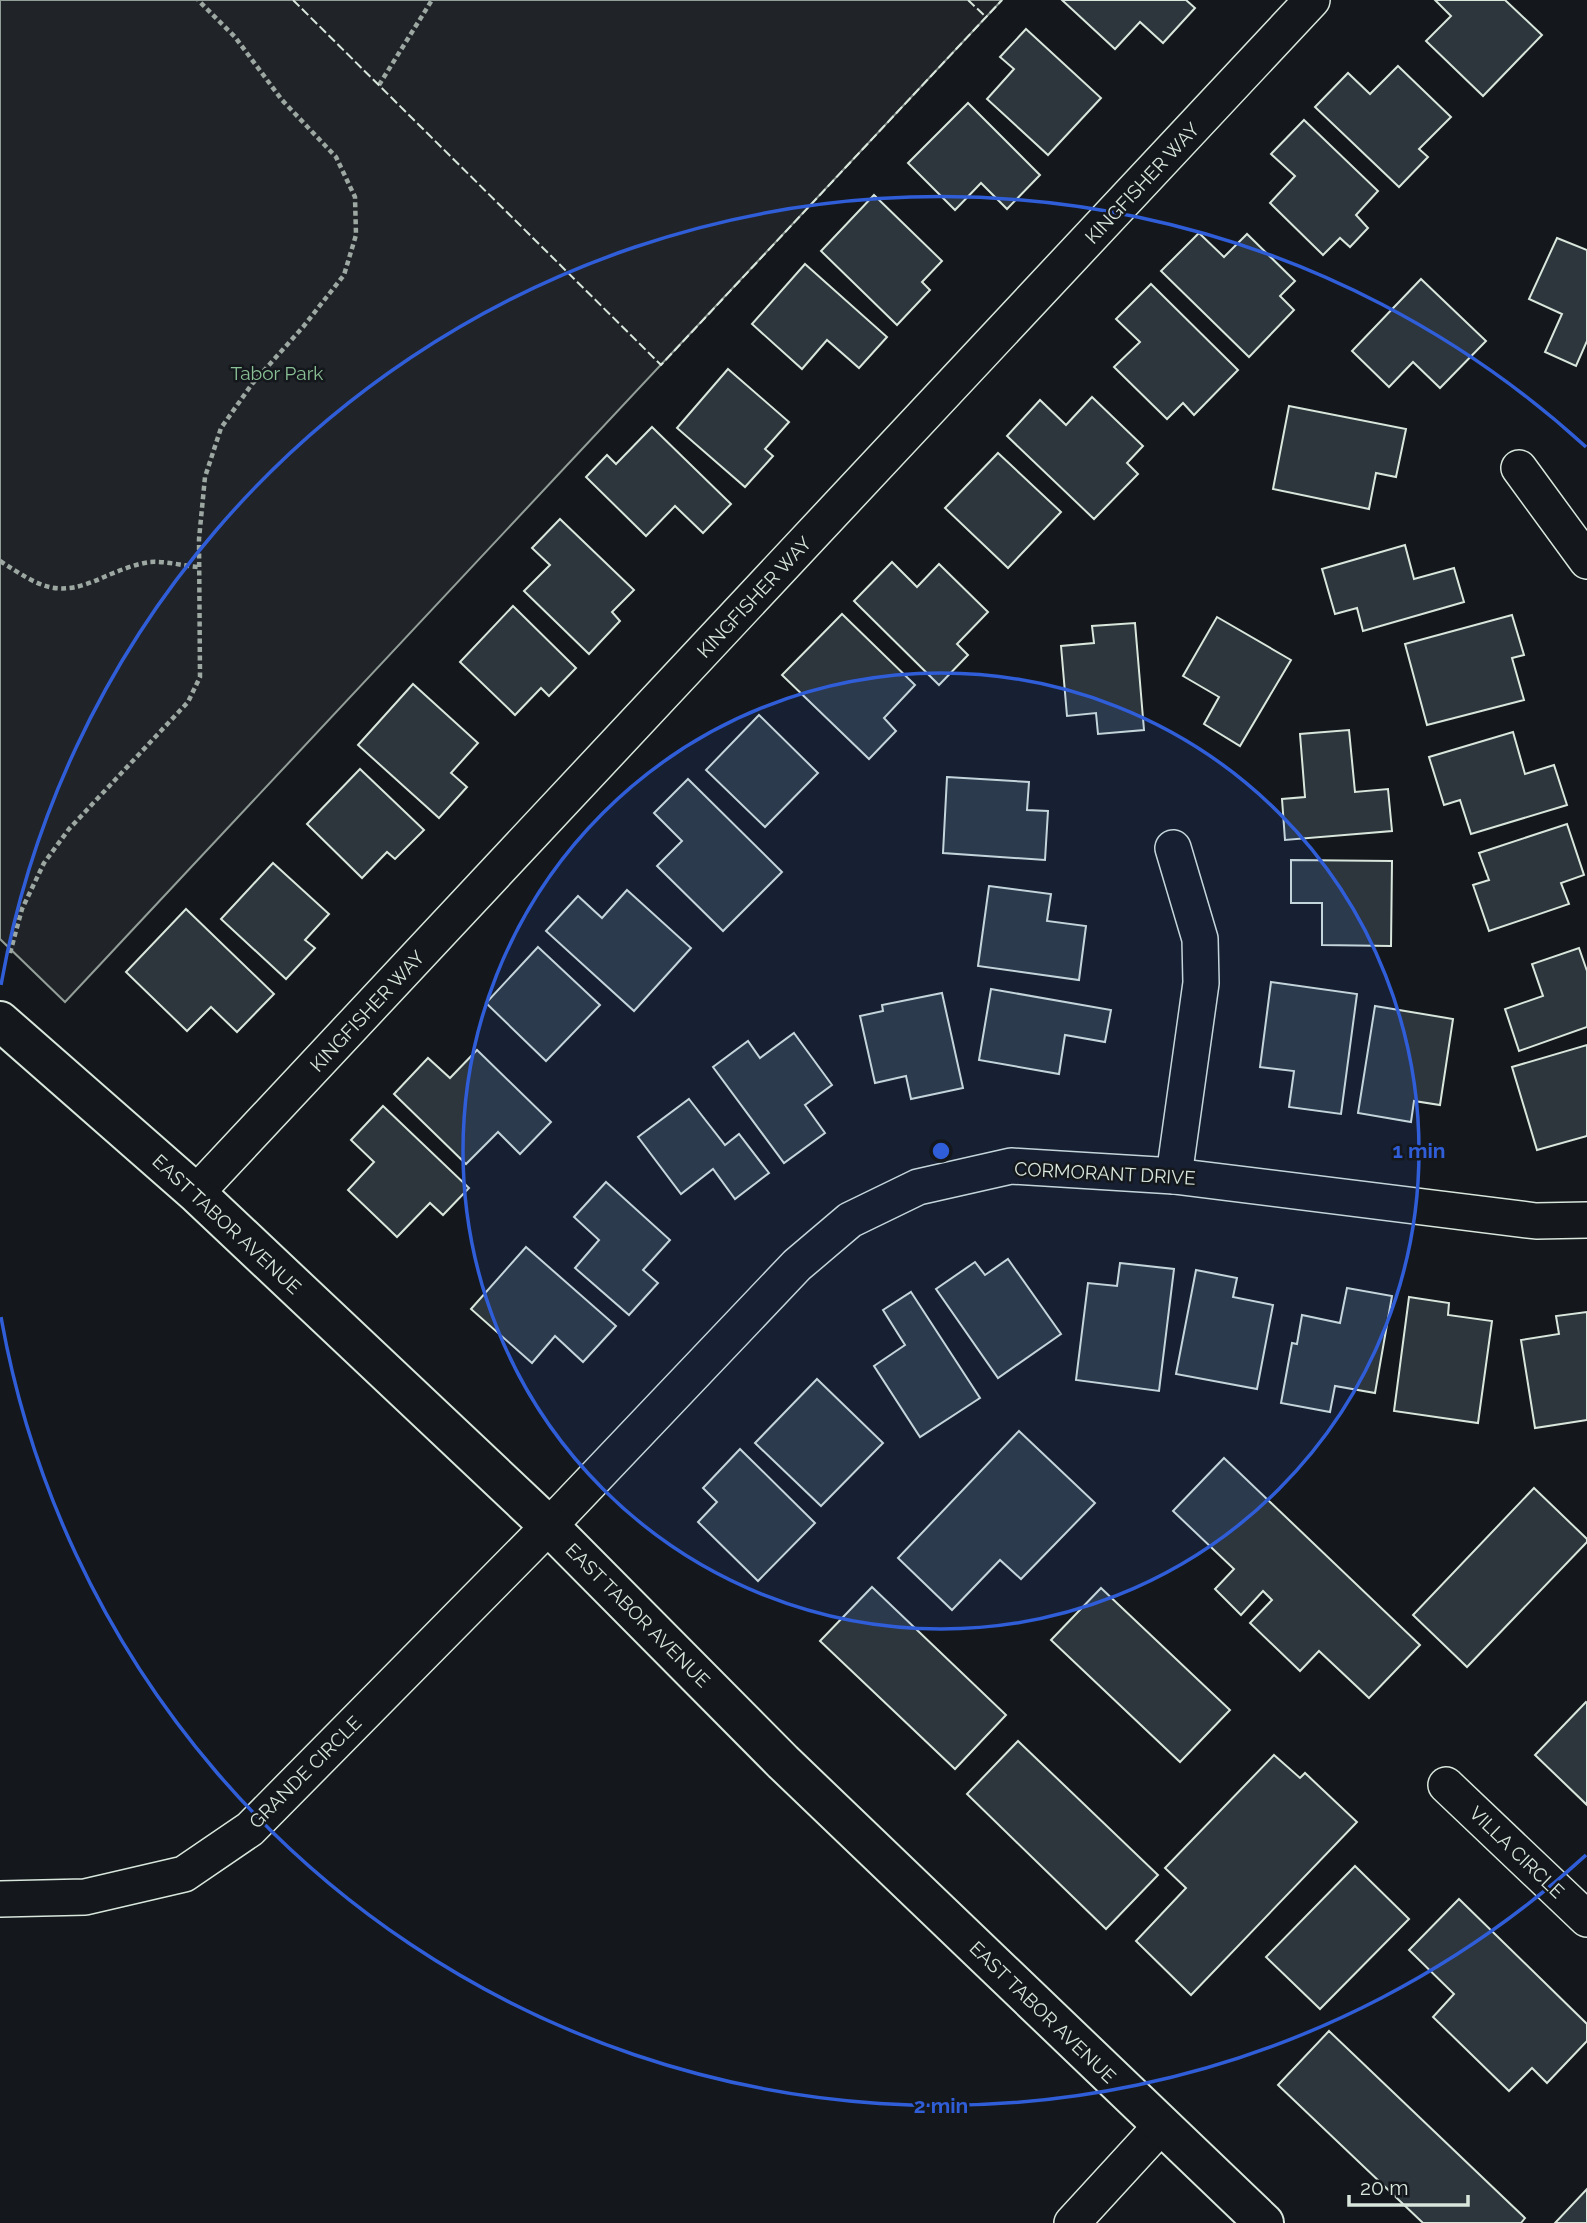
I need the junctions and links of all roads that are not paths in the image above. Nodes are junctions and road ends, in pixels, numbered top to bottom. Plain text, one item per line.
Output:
1 (1312, 0) edge
2 (1519, 468) dead end
3 (1587, 561) edge
4 (1173, 848) dead end
5 (0, 1021) edge
6 (1174, 1175) junction
7 (196, 1193) junction
8 (1587, 1220) edge
9 (549, 1526) junction
10 (1446, 1784) dead end
11 (0, 1899) edge
12 (1587, 1919) edge
13 (1161, 2126) junction
14 (1072, 2223) edge
15 (1264, 2223) edge

1 - 7 street, KINGFISHER WAY
2 - 3 street
4 - 6 street
5 - 7 main road, EAST TABOR AVENUE
6 - 8 street, CORMORANT DRIVE
6 - 9 street, CORMORANT DRIVE
7 - 9 main road, EAST TABOR AVENUE
9 - 11 street, GRANDE CIRCLE
9 - 13 main road, EAST TABOR AVENUE
10 - 12 street, VILLA CIRCLE
13 - 14 street
13 - 15 main road, EAST TABOR AVENUE

